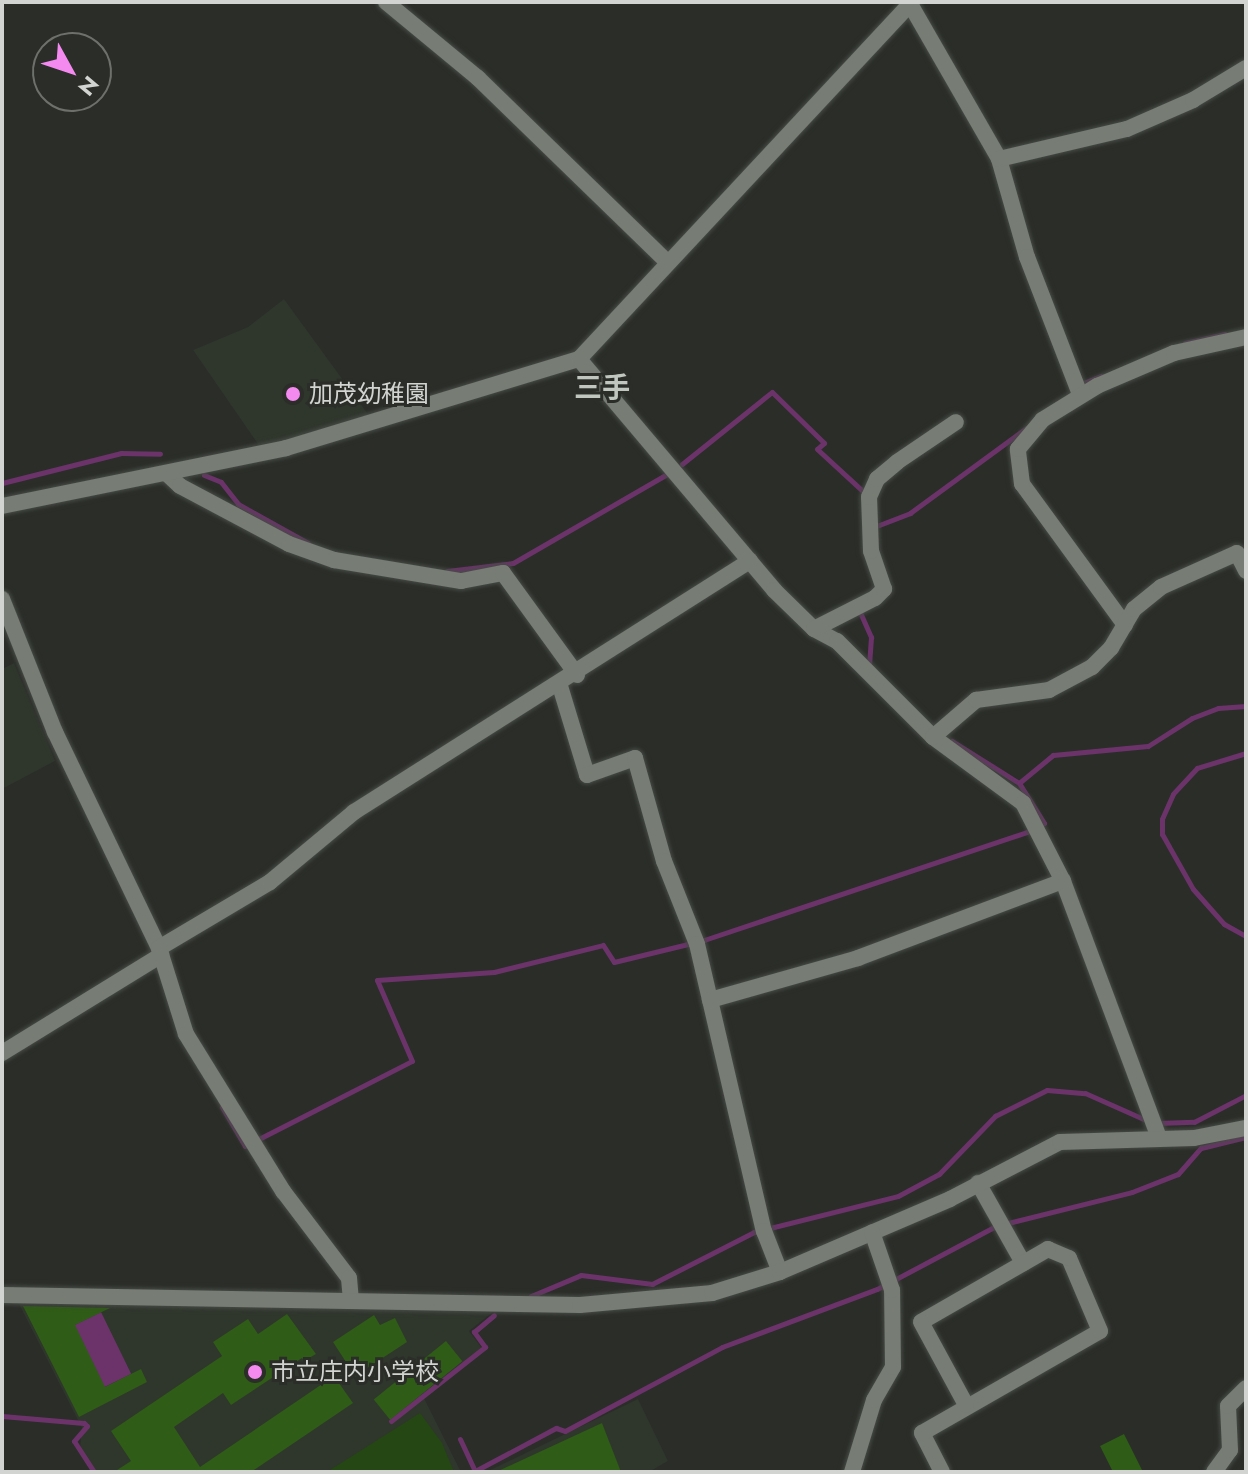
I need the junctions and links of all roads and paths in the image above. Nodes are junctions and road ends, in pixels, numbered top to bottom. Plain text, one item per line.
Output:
1 (386, 2) edge
2 (911, 3) edge
3 (1246, 68) edge
4 (999, 159) junction
5 (667, 262) junction
6 (1246, 337) edge
7 (579, 359) junction
8 (1077, 390) junction
9 (956, 422) dead end
10 (166, 473) junction
11 (2, 506) edge
12 (750, 561) junction
13 (1246, 571) edge
14 (2, 599) edge
15 (1125, 625) junction
16 (814, 629) junction
17 (577, 675) junction
18 (560, 686) junction
19 (937, 734) junction
20 (1063, 881) junction
21 (157, 955) junction
22 (710, 1000) junction
23 (2, 1053) edge
24 (1155, 1127) junction
25 (1246, 1128) edge
26 (978, 1183) junction
27 (872, 1232) junction
28 (1023, 1263) junction
29 (780, 1272) junction
30 (2, 1295) edge
31 (351, 1301) junction
32 (1246, 1388) edge
33 (966, 1405) junction
34 (852, 1472) edge
35 (942, 1472) edge
36 (1214, 1472) edge

1 - 5 street
2 - 4 street
2 - 5 street
3 - 4 street
4 - 8 street
5 - 7 street
6 - 8 street
7 - 10 street
7 - 12 street
8 - 15 street
9 - 16 street
10 - 11 street
10 - 17 street
12 - 16 street
12 - 17 street
13 - 15 street
14 - 21 street
15 - 19 street
16 - 19 street
17 - 18 street
18 - 21 street
18 - 22 street
19 - 20 street
20 - 22 street
20 - 24 street
21 - 23 street
21 - 31 street
22 - 29 street
24 - 25 street
24 - 26 street
26 - 27 street
26 - 28 street
27 - 29 street
27 - 34 street
28 - 33 street
28 - 33 street
29 - 31 street
30 - 31 street
32 - 36 street
33 - 35 street

